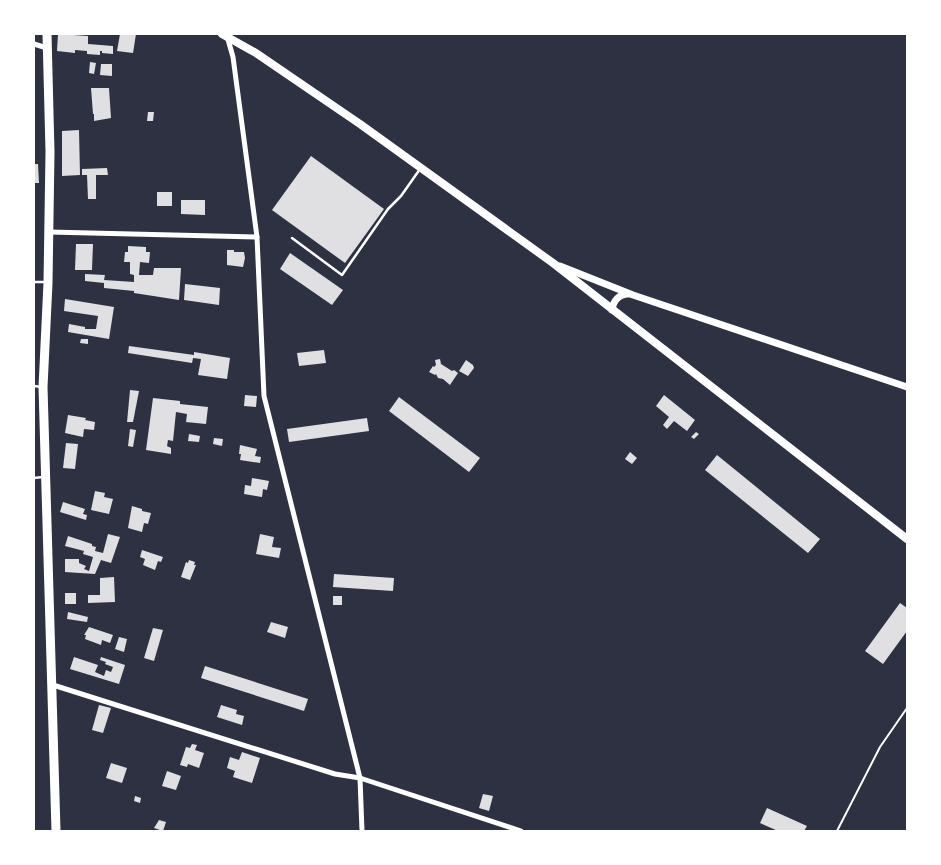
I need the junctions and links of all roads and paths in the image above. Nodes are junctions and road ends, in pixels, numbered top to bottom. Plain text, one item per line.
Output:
1 (47, 34) edge
2 (225, 34) edge
3 (34, 44) edge
4 (47, 48) junction
5 (421, 168) junction
6 (49, 232) junction
7 (257, 237) junction
8 (292, 238) dead end
9 (553, 263) junction
10 (34, 282) edge
11 (48, 282) junction
12 (629, 294) junction
13 (612, 310) junction
14 (38, 387) edge
15 (907, 387) edge
16 (47, 477) junction
17 (34, 478) edge
18 (907, 539) edge
19 (53, 685) junction
20 (907, 708) edge
21 (360, 778) junction
22 (56, 831) edge
23 (362, 831) edge
24 (521, 831) edge
25 (837, 831) edge

1 - 4 main road
2 - 5 main road
2 - 7 street
3 - 4 street
4 - 6 main road
5 - 8 lane
5 - 9 main road
6 - 7 street
6 - 11 main road
7 - 21 street
9 - 12 street
9 - 13 main road
10 - 11 lane
11 - 14 main road
12 - 13 street
12 - 15 street
13 - 18 main road
14 - 16 main road
16 - 17 lane
16 - 19 main road
19 - 21 street
19 - 22 main road
20 - 25 path
21 - 23 street
21 - 24 street

